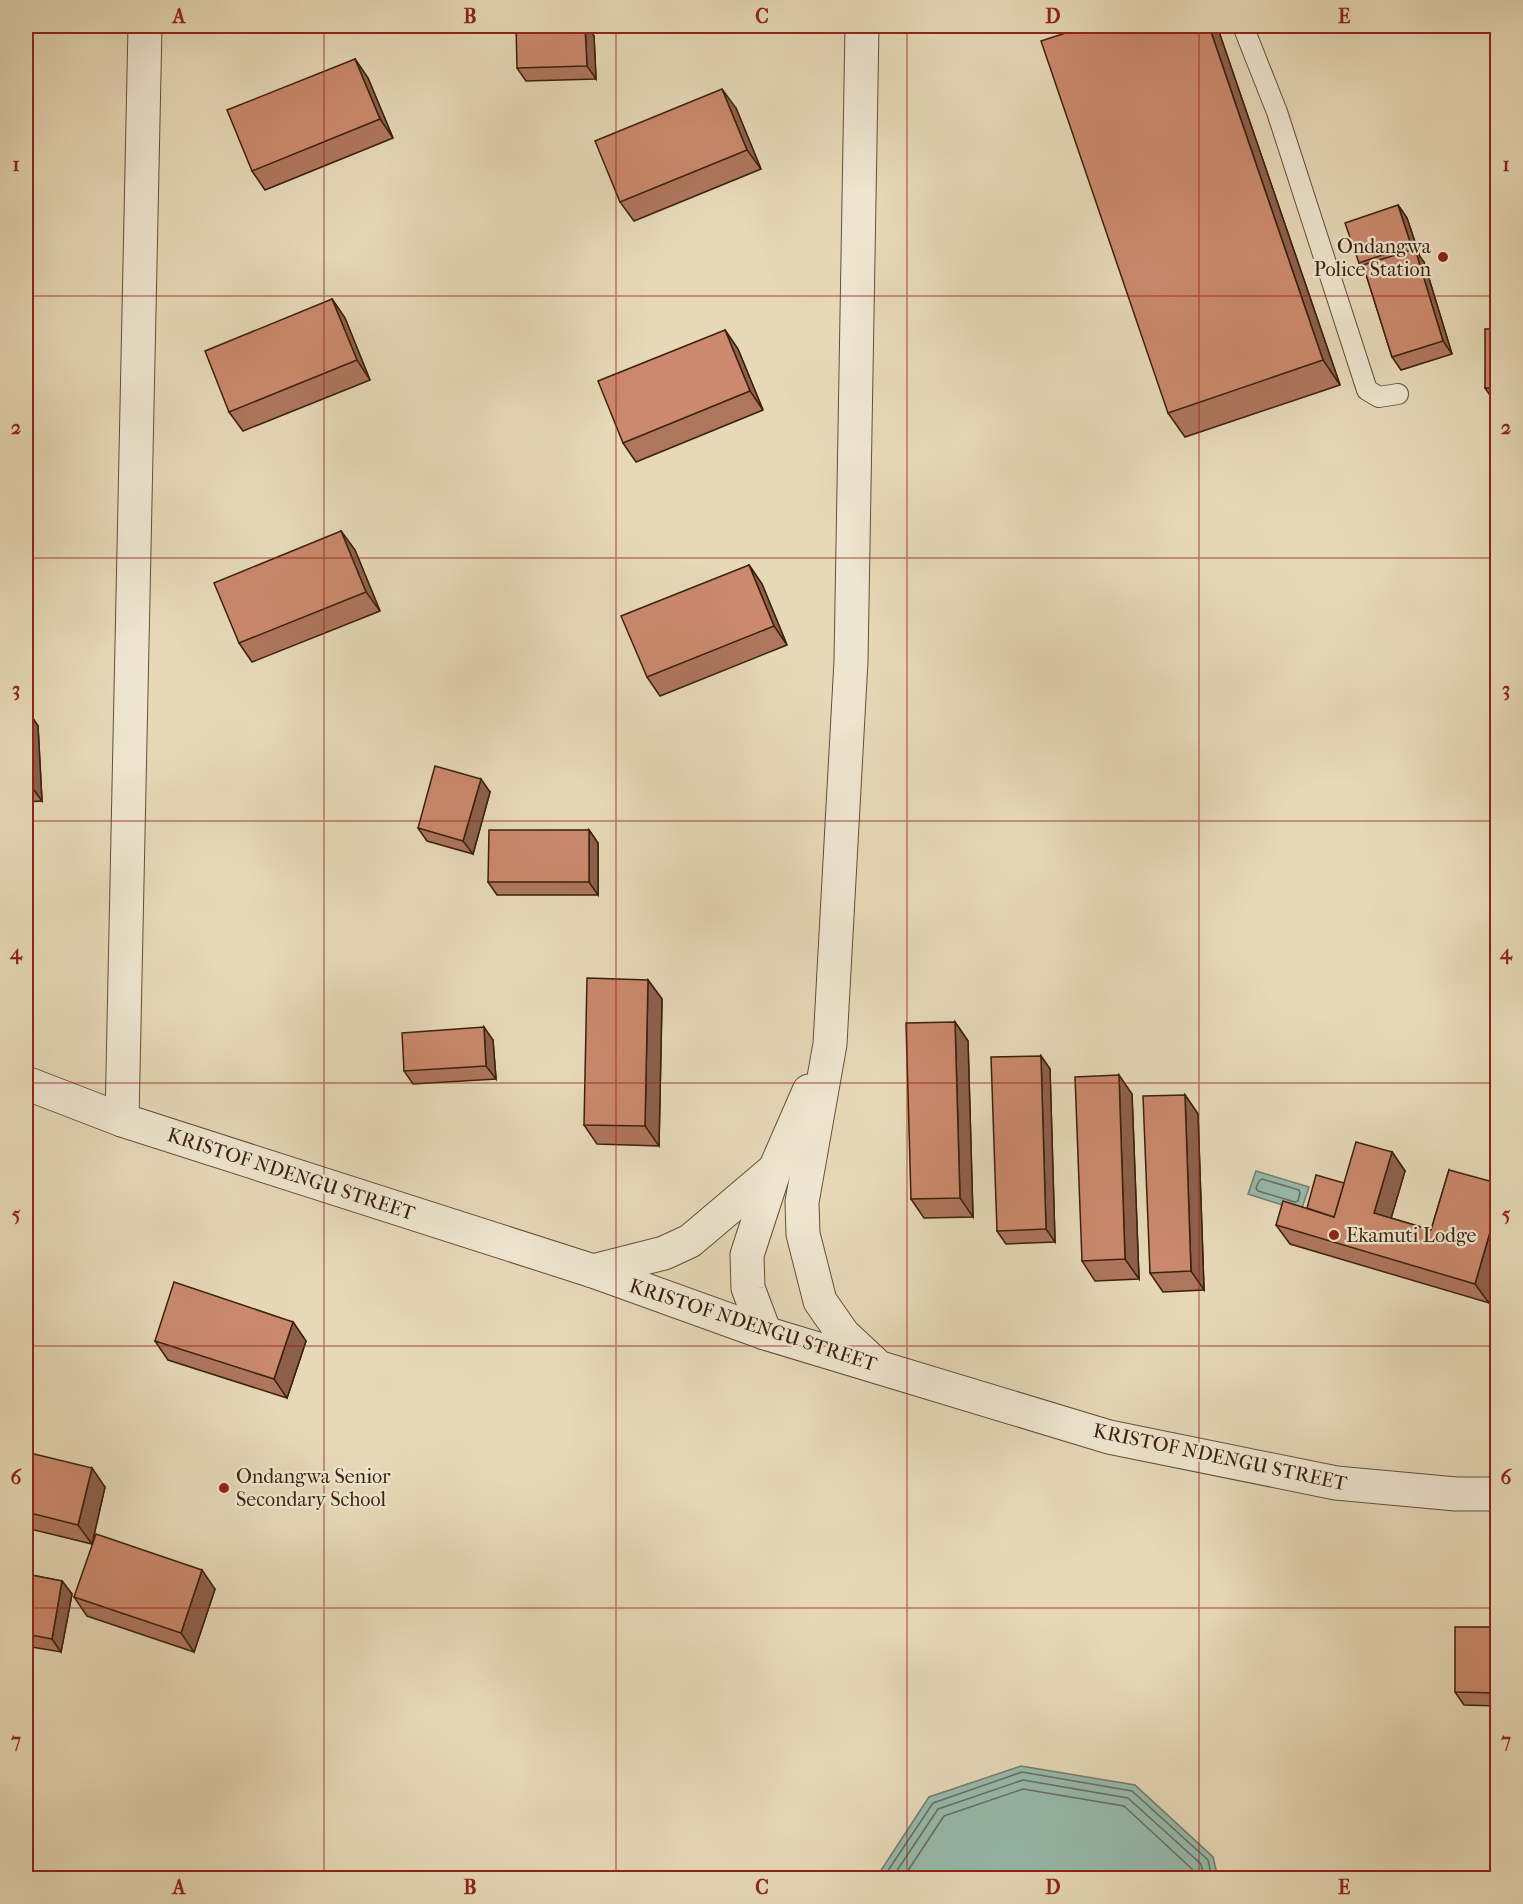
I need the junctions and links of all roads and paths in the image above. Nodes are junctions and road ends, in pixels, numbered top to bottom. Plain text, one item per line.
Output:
1 (145, 26) edge
2 (862, 26) edge
3 (1243, 26) edge
4 (1398, 394) dead end
5 (830, 1044) junction
6 (26, 1083) edge
7 (122, 1120) junction
8 (775, 1168) junction
9 (593, 1271) junction
10 (765, 1333) junction
11 (880, 1368) junction
12 (1497, 1494) edge

1 - 7 street
2 - 5 street
3 - 4 lane
5 - 8 street
5 - 11 street
6 - 7 street, KRISTOF NDENGU STREET
7 - 9 street, KRISTOF NDENGU STREET
8 - 9 street
8 - 10 street
9 - 10 street, KRISTOF NDENGU STREET
10 - 11 street, KRISTOF NDENGU STREET
11 - 12 street, KRISTOF NDENGU STREET

